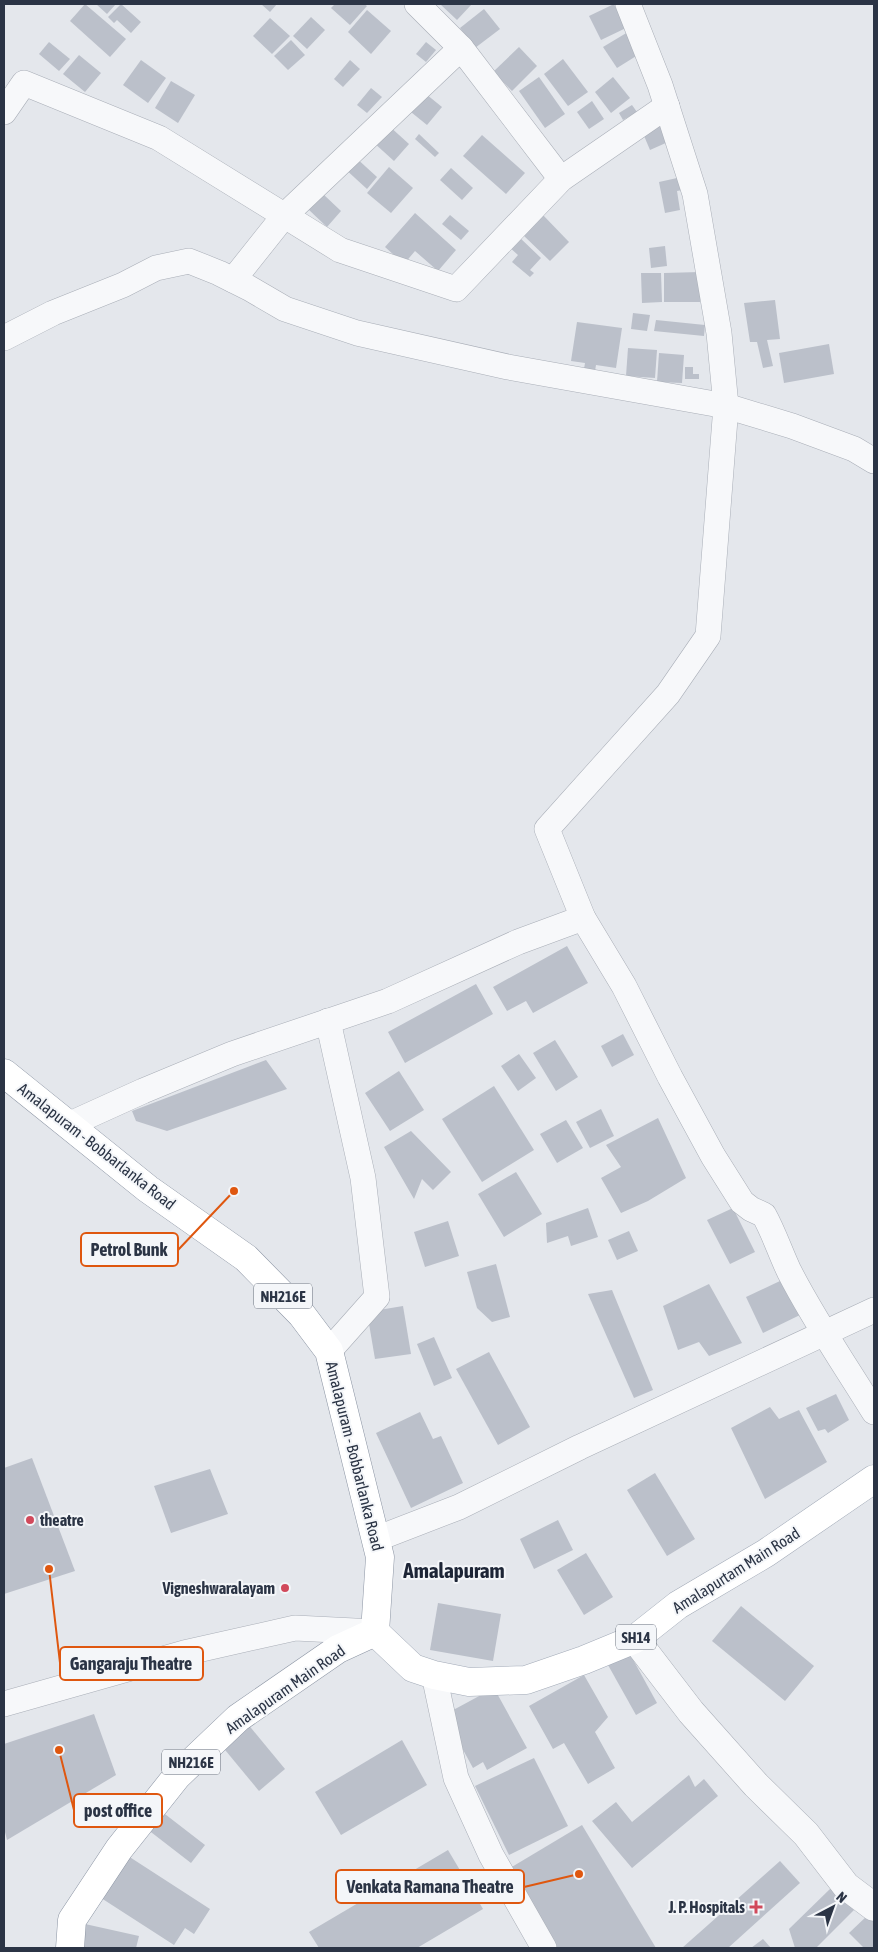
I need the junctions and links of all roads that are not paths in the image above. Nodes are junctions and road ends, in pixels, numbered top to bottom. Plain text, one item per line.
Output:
1 (417, 4) edge
2 (628, 4) edge
3 (461, 48) junction
4 (667, 106) junction
5 (4, 112) edge
6 (561, 179) junction
7 (284, 216) junction
8 (233, 280) junction
9 (4, 338) edge
10 (726, 406) junction
11 (874, 460) edge
12 (583, 918) junction
13 (328, 1021) junction
14 (4, 1073) edge
15 (68, 1125) junction
16 (874, 1310) edge
17 (824, 1333) junction
18 (329, 1351) junction
19 (874, 1412) edge
20 (874, 1479) edge
21 (376, 1539) junction
22 (375, 1632) junction
23 (635, 1639) junction
24 (434, 1675) junction
25 (4, 1704) edge
26 (874, 1907) edge
27 (70, 1948) edge
28 (544, 1948) edge

1 - 3 street
2 - 4 street
3 - 6 street
3 - 7 street
4 - 6 street
4 - 10 street
5 - 7 street
6 - 7 street
7 - 8 street
8 - 9 street
8 - 10 street
10 - 11 street
10 - 12 street
12 - 13 street
12 - 17 street
13 - 15 street
13 - 18 street
14 - 15 main road, Amalapuram - Bobbarlanka Road / NH216E
15 - 18 main road, Amalapuram - Bobbarlanka Road / NH216E
16 - 17 street
17 - 19 street
17 - 21 street
18 - 21 main road, Amalapuram - Bobbarlanka Road / NH216E
20 - 23 main road, Amalapurtam Main Road / SH14
21 - 22 main road, Amalapuram - Bobbarlanka Road / NH216E
22 - 24 main road, Amalapurtam Main Road / SH14
22 - 25 street
22 - 27 main road, Amalapuram Main Road / NH216E
23 - 24 main road, Amalapurtam Main Road / SH14
23 - 26 street
24 - 28 street

